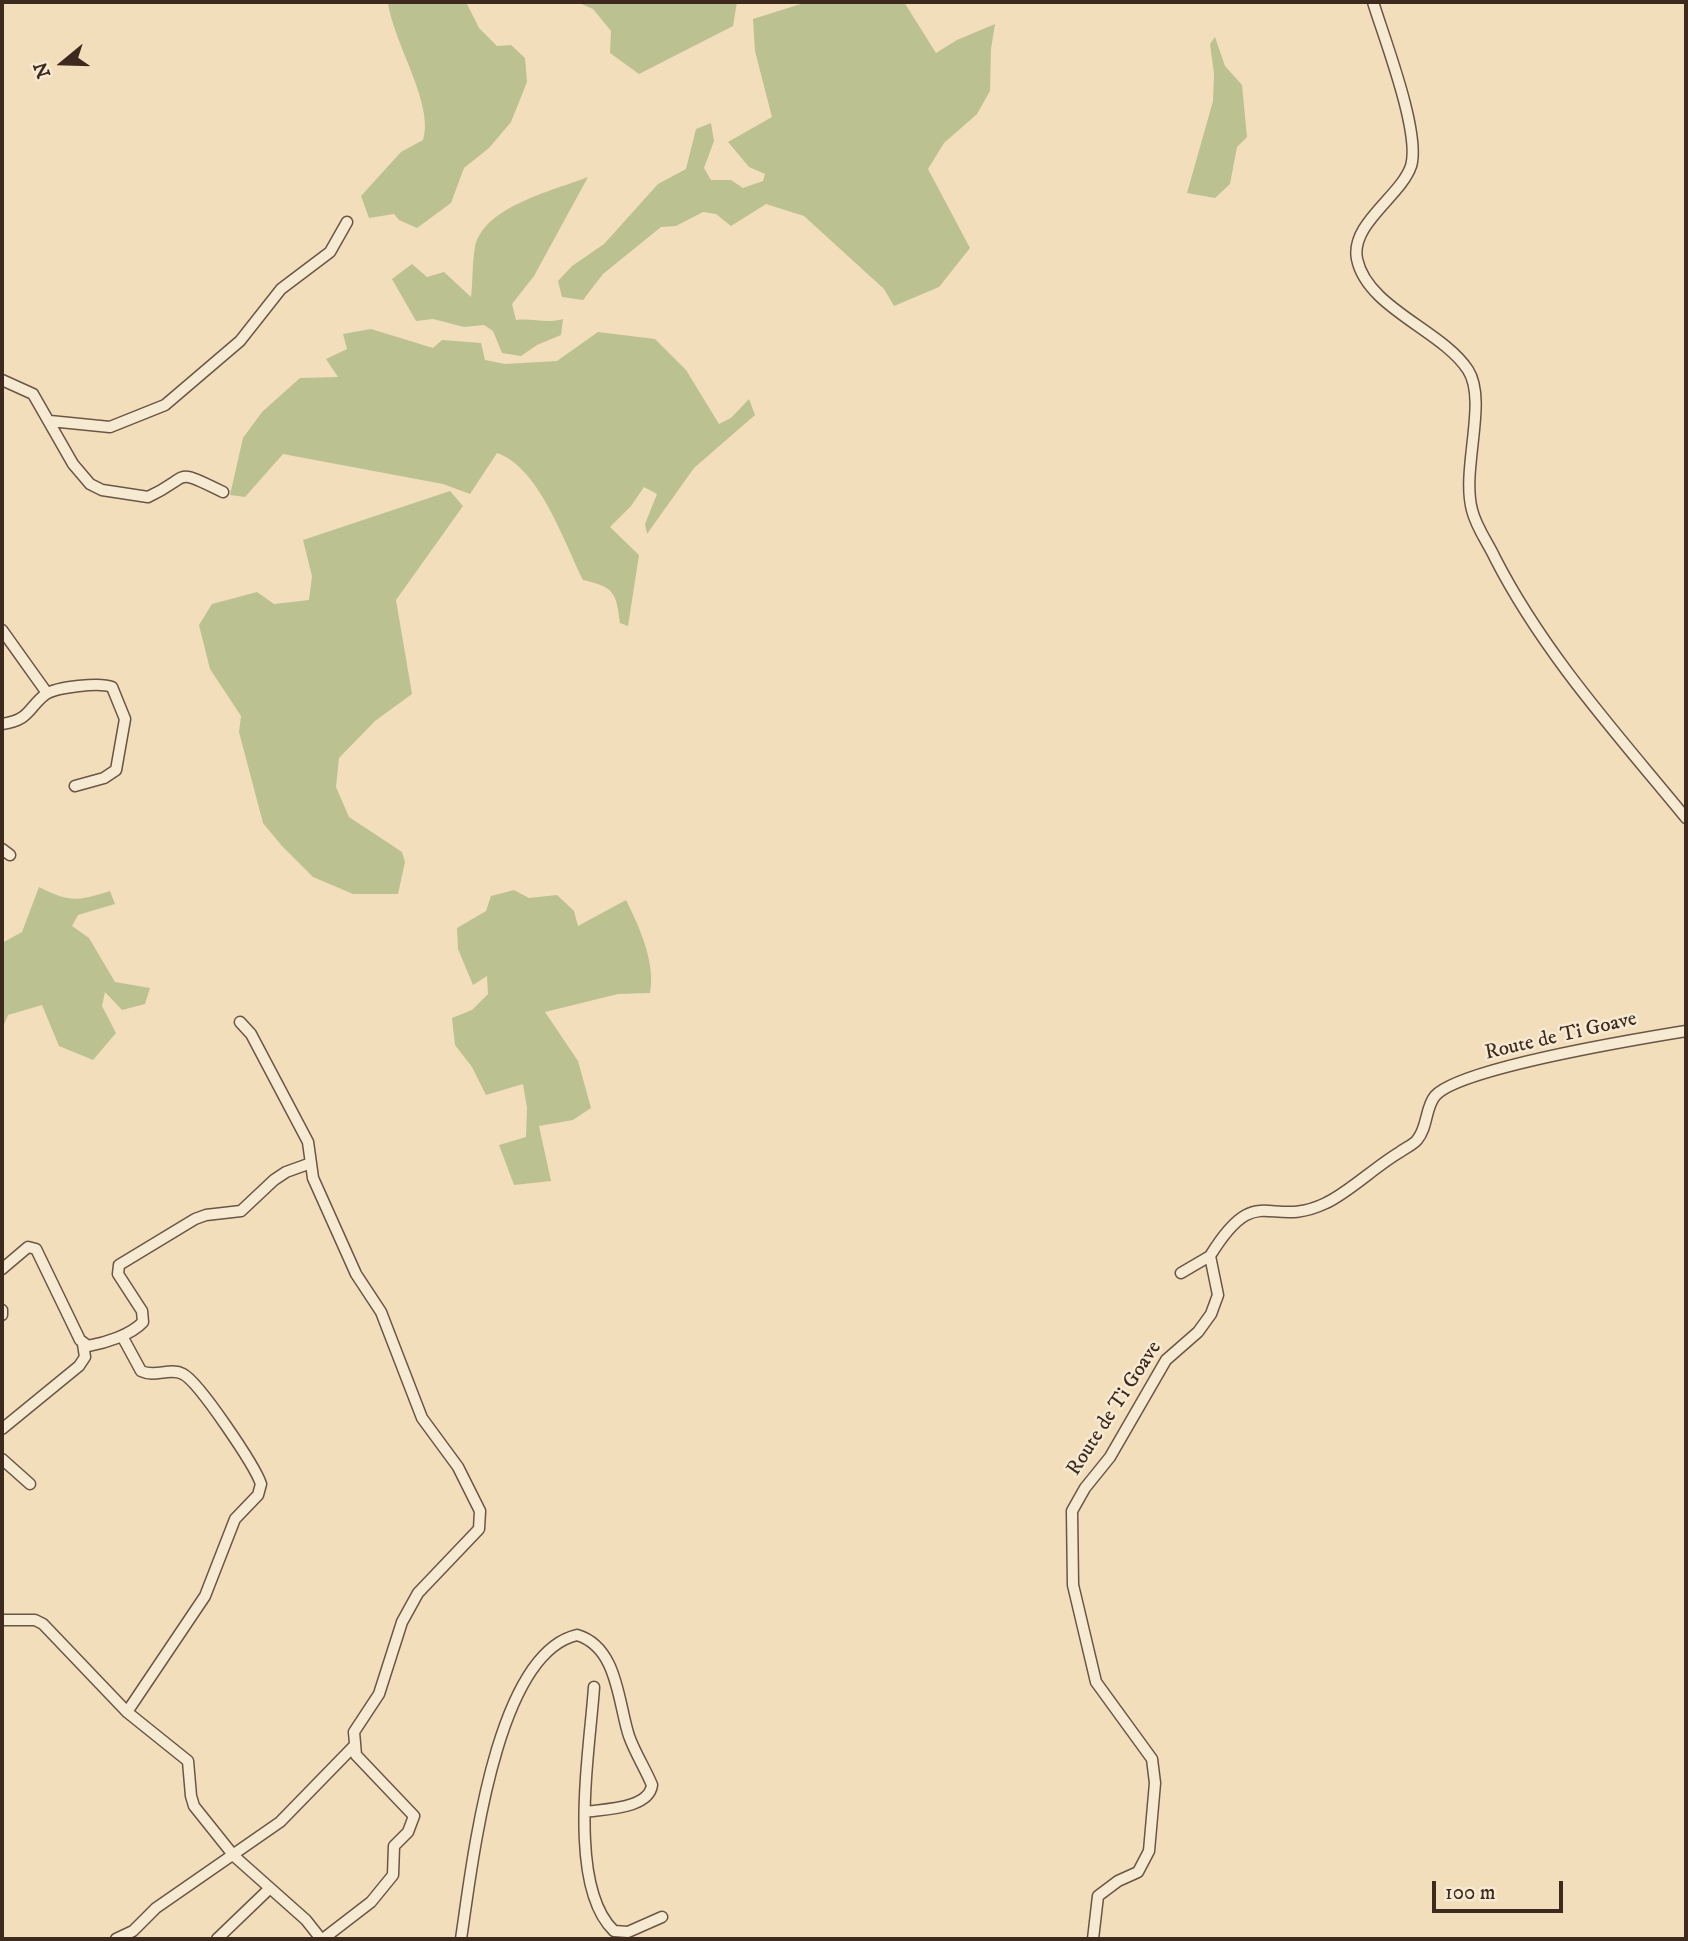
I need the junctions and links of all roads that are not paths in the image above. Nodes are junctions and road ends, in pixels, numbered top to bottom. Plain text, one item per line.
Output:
1 (1373, 2) edge
2 (347, 222) dead end
3 (2, 380) edge
4 (50, 421) junction
5 (223, 492) dead end
6 (2, 630) edge
7 (47, 693) junction
8 (2, 724) edge
9 (75, 786) dead end
10 (1686, 818) edge
11 (240, 1022) dead end
12 (1686, 1031) edge
13 (311, 1163) junction
14 (1210, 1256) junction
15 (2, 1269) edge
16 (1181, 1273) dead end
17 (122, 1336) junction
18 (83, 1344) junction
19 (2, 1429) edge
20 (2, 1459) edge
21 (30, 1484) dead end
22 (2, 1620) edge
23 (594, 1687) dead end
24 (127, 1712) junction
25 (355, 1745) junction
26 (585, 1812) junction
27 (233, 1856) junction
28 (268, 1890) junction
29 (662, 1917) dead end
30 (116, 1939) edge
31 (217, 1939) edge
32 (322, 1939) edge
33 (461, 1939) edge
34 (1093, 1939) edge

1 - 10 street
2 - 4 street
3 - 4 street
4 - 5 street
6 - 7 street
7 - 8 street
7 - 9 street
11 - 13 street
12 - 14 street, Route de Ti Goave
13 - 17 street
13 - 25 street
14 - 16 street
14 - 34 street, Route de Ti Goave
15 - 18 street
17 - 18 street
17 - 24 street
18 - 19 street
20 - 21 street
22 - 24 street
23 - 26 street
24 - 27 street
25 - 27 street
25 - 32 street
26 - 29 street
26 - 33 street
27 - 28 street
27 - 30 street
28 - 31 street
28 - 32 street

